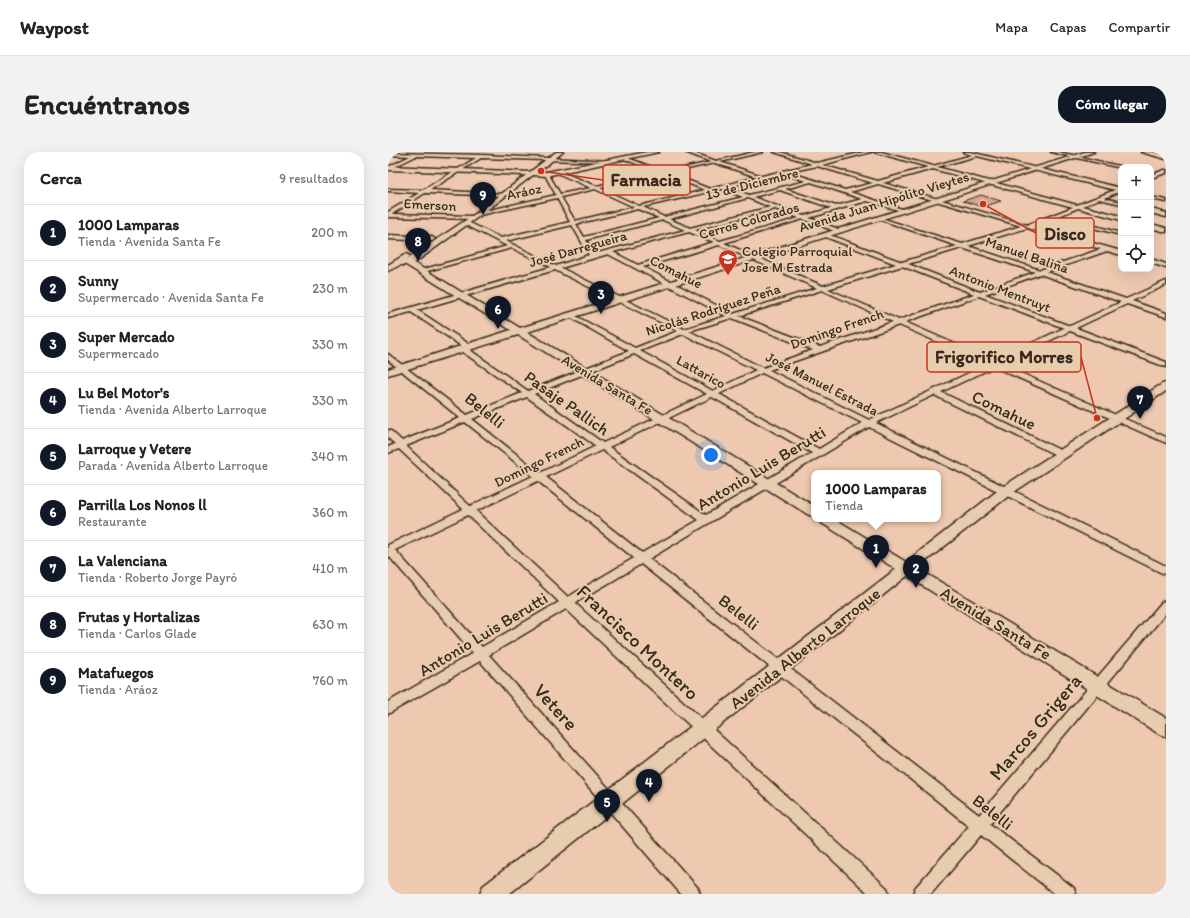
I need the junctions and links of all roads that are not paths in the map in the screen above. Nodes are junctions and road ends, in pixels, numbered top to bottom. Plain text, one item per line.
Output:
1 (420, 152) edge
2 (488, 152) edge
3 (560, 152) edge
4 (656, 152) edge
5 (687, 152) edge
6 (761, 152) edge
7 (776, 152) edge
8 (869, 152) edge
9 (876, 152) edge
10 (965, 152) edge
11 (988, 152) edge
12 (1053, 152) edge
13 (1091, 152) edge
14 (1144, 152) edge
15 (388, 154) edge
16 (415, 155) junction
17 (977, 155) junction
18 (480, 157) junction
19 (1075, 157) junction
20 (1166, 157) edge
21 (625, 158) junction
22 (550, 160) junction
23 (612, 161) junction
24 (716, 162) junction
25 (817, 164) junction
26 (933, 167) junction
27 (1118, 167) edge
28 (389, 169) edge
29 (1036, 169) junction
30 (458, 171) junction
31 (1166, 171) edge
32 (559, 172) junction
33 (784, 172) junction
34 (664, 173) junction
35 (532, 174) junction
36 (546, 174) junction
37 (1154, 174) edge
38 (1154, 175) edge
39 (761, 178) junction
40 (1166, 178) edge
41 (812, 181) junction
42 (877, 183) junction
43 (991, 183) junction
44 (722, 187) junction
45 (595, 188) junction
46 (781, 189) junction
47 (388, 190) edge
48 (709, 190) junction
49 (1118, 190) edge
50 (424, 191) junction
51 (1118, 191) edge
52 (844, 192) junction
53 (504, 195) junction
54 (558, 196) junction
55 (748, 197) junction
56 (1099, 198) junction
57 (867, 199) junction
58 (1154, 199) edge
59 (935, 200) junction
60 (1166, 201) edge
61 (1118, 202) edge
62 (1078, 206) junction
63 (638, 207) junction
64 (776, 207) junction
65 (836, 208) junction
66 (903, 211) junction
67 (1154, 212) edge
68 (480, 213) junction
69 (388, 214) edge
70 (1166, 215) edge
71 (1054, 216) junction
72 (1118, 217) edge
73 (664, 218) junction
74 (804, 218) junction
75 (880, 218) junction
76 (469, 221) junction
77 (573, 222) junction
78 (1166, 224) edge
79 (1027, 226) junction
80 (1154, 227) edge
81 (1158, 228) junction
82 (689, 230) junction
83 (1166, 230) edge
84 (839, 231) junction
85 (1115, 233) dead end
86 (825, 235) junction
87 (388, 237) edge
88 (432, 239) junction
89 (582, 239) junction
90 (442, 240) junction
91 (501, 240) junction
92 (718, 243) junction
93 (513, 246) junction
94 (963, 246) junction
95 (1107, 249) junction
96 (609, 252) junction
97 (1118, 252) edge
98 (592, 256) junction
99 (753, 258) junction
100 (1154, 262) edge
101 (398, 264) edge
102 (903, 264) junction
103 (637, 266) junction
104 (1166, 266) edge
105 (556, 268) junction
106 (388, 269) edge
107 (420, 271) junction
108 (1041, 272) junction
109 (1166, 283) edge
110 (670, 284) junction
111 (824, 289) junction
112 (980, 294) junction
113 (460, 296) junction
114 (620, 299) junction
115 (1128, 302) junction
116 (411, 309) junction
117 (570, 315) junction
118 (1166, 315) edge
119 (388, 316) edge
120 (733, 316) junction
121 (899, 323) junction
122 (1071, 328) junction
123 (518, 331) junction
124 (684, 331) junction
125 (464, 348) junction
126 (635, 350) junction
127 (820, 350) junction
128 (388, 356) edge
129 (995, 364) junction
130 (1166, 365) edge
131 (402, 367) junction
132 (763, 370) junction
133 (583, 371) junction
134 (388, 372) edge
135 (1166, 386) edge
136 (934, 392) junction
137 (528, 393) junction
138 (713, 394) junction
139 (466, 418) junction
140 (1117, 418) junction
141 (662, 419) junction
142 (869, 424) junction
143 (388, 433) edge
144 (1166, 440) edge
145 (401, 445) junction
146 (603, 447) junction
147 (388, 450) edge
148 (819, 453) junction
149 (1062, 454) junction
150 (540, 477) junction
151 (767, 484) junction
152 (1006, 491) junction
153 (811, 510) edge
154 (469, 511) junction
155 (706, 520) junction
156 (830, 522) edge
157 (388, 549) edge
158 (642, 559) junction
159 (906, 568) junction
160 (1166, 571) edge
161 (567, 603) junction
162 (1166, 605) edge
163 (481, 654) junction
164 (780, 667) junction
165 (1097, 685) junction
166 (388, 709) edge
167 (703, 728) junction
168 (1166, 728) edge
169 (611, 800) junction
170 (980, 824) junction
171 (491, 894) edge
172 (692, 894) edge
173 (881, 894) edge
174 (921, 894) edge
175 (1068, 894) edge

1 - 16 street
2 - 18 street
3 - 22 street
4 - 21 street
5 - 24 street
6 - 24 street, Aráoz
7 - 25 street
8 - 25 street
9 - 26 street
10 - 17 street
11 - 17 street
12 - 19 street
13 - 19 street, Avenida Juan Hipólito Vieytes
14 - 20 street
15 - 16 street
16 - 18 street
16 - 28 street
17 - 26 street
17 - 29 street
18 - 22 street
18 - 30 street
19 - 27 street
19 - 29 street, Avenida Juan Hipólito Vieytes
21 - 23 street
21 - 34 street
22 - 23 street
22 - 35 street
23 - 32 street
24 - 34 street, Aráoz
24 - 39 street
25 - 33 street
25 - 42 street
26 - 42 street
26 - 43 street
28 - 30 street
29 - 43 street, Avenida Juan Hipólito Vieytes
29 - 49 street
30 - 35 street
30 - 50 street
31 - 37 street
32 - 36 street
32 - 45 street
33 - 39 street
33 - 41 street
34 - 45 street, Aráoz
34 - 48 street
35 - 36 street
35 - 53 street
36 - 54 street
38 - 40 street
39 - 44 street
41 - 46 street, 13 de Diciembre
41 - 52 street
42 - 52 street
42 - 59 street
43 - 59 street, Avenida Juan Hipólito Vieytes
43 - 62 street
44 - 48 street
44 - 55 street
45 - 54 street, Aráoz
45 - 63 street
46 - 55 street, 13 de Diciembre
46 - 65 street
47 - 50 street
48 - 63 street
50 - 53 street
50 - 69 street
51 - 56 street, Nicolás Rodríguez Peña
52 - 57 street
53 - 68 street
54 - 68 street, Aráoz
54 - 77 street
55 - 64 street
55 - 73 street, 13 de Diciembre
56 - 61 street
56 - 62 street, Nicolás Rodríguez Peña
57 - 65 street, Cerros Colorados
57 - 66 street
58 - 60 street
59 - 66 street, Avenida Juan Hipólito Vieytes
59 - 79 street
62 - 71 street, Nicolás Rodríguez Peña
62 - 72 street
63 - 73 street
63 - 77 street
64 - 74 street
64 - 82 street, José Darregueira
65 - 74 street, Cerros Colorados
66 - 75 street, Avenida Juan Hipólito Vieytes
67 - 70 street
68 - 76 street
69 - 76 street, Emerson
71 - 79 street, Nicolás Rodríguez Peña
71 - 85 street
73 - 82 street
73 - 89 street, 13 de Diciembre
74 - 84 street
74 - 92 street, Cerros Colorados
75 - 84 street, Avenida Juan Hipólito Vieytes
75 - 94 street, Manuel Baliña
76 - 90 street
76 - 91 street, José Manuel Estrada
77 - 89 street
77 - 91 street
78 - 81 street
79 - 94 street, Nicolás Rodríguez Peña
79 - 95 street
80 - 81 street
81 - 83 street
82 - 92 street
82 - 96 street, José Darregueira
84 - 86 street, Avenida Juan Hipólito Vieytes
86 - 99 street, Avenida Juan Hipólito Vieytes
86 - 102 street, Antonio Mentruyt
87 - 88 street
88 - 90 street
88 - 101 street
89 - 98 street
90 - 101 street
91 - 93 street, José Manuel Estrada
92 - 99 street
92 - 103 street, Cerros Colorados
93 - 105 street, José Manuel Estrada
93 - 107 street
94 - 102 street, Nicolás Rodríguez Peña
94 - 108 street, Manuel Baliña
95 - 97 street
95 - 108 street, Domingo French
96 - 98 street, José Darregueira
96 - 103 street, Comahue
98 - 105 street, José Darregueira
99 - 110 street, Avenida Juan Hipólito Vieytes
99 - 111 street
100 - 104 street
101 - 106 street
101 - 107 street, Avenida Santa Fe
102 - 111 street, Nicolás Rodríguez Peña
102 - 112 street, Antonio Mentruyt
103 - 110 street, Comahue
105 - 113 street, José Darregueira
105 - 114 street, José Manuel Estrada
107 - 113 street, Avenida Santa Fe
108 - 112 street, Domingo French
108 - 115 street, Manuel Baliña
109 - 115 street, Antonio Luis Berutti
110 - 114 street, Avenida Juan Hipólito Vieytes
110 - 120 street, Comahue
111 - 120 street, Nicolás Rodríguez Peña
111 - 121 street
112 - 121 street, Domingo French
112 - 122 street, Antonio Mentruyt
113 - 116 street, José Darregueira
113 - 123 street, Avenida Santa Fe
114 - 117 street, Avenida Juan Hipólito Vieytes
114 - 124 street, José Manuel Estrada
115 - 118 street, Manuel Baliña
115 - 122 street, Antonio Luis Berutti
116 - 119 street, José Darregueira
116 - 125 street, Pasaje Pallich
117 - 123 street, Avenida Juan Hipólito Vieytes
117 - 126 street, Lattarico
120 - 124 street, Nicolás Rodríguez Peña
120 - 127 street, Comahue
121 - 127 street, Domingo French
121 - 129 street
122 - 129 street, Antonio Luis Berutti
122 - 130 street, Antonio Mentruyt
123 - 125 street, Avenida Juan Hipólito Vieytes
123 - 133 street, Avenida Santa Fe
124 - 126 street, Nicolás Rodríguez Peña
124 - 132 street, José Manuel Estrada
125 - 131 street, Avenida Juan Hipólito Vieytes
125 - 137 street, Pasaje Pallich
126 - 133 street, Nicolás Rodríguez Peña
126 - 138 street, Lattarico
127 - 132 street, Domingo French
128 - 131 street, Belelli
129 - 136 street, Antonio Luis Berutti
129 - 140 street
131 - 134 street, Avenida Juan Hipólito Vieytes
131 - 139 street, Belelli
132 - 138 street, Domingo French
132 - 142 street, José Manuel Estrada
133 - 137 street, Nicolás Rodríguez Peña
133 - 141 street, Avenida Santa Fe
135 - 140 street, Avenida Alberto Larroque
136 - 142 street, Antonio Luis Berutti
136 - 149 street, Comahue
137 - 139 street, Nicolás Rodríguez Peña
137 - 146 street, Pasaje Pallich
138 - 141 street, Domingo French
138 - 148 street, Lattarico
139 - 145 street, Nicolás Rodríguez Peña
139 - 150 street, Belelli
140 - 144 street
140 - 149 street, Avenida Alberto Larroque
141 - 146 street, Domingo French
141 - 151 street, Avenida Santa Fe
142 - 148 street, Antonio Luis Berutti
142 - 152 street, José Manuel Estrada
143 - 145 street, Francisco Montero
145 - 147 street, Nicolás Rodríguez Peña
145 - 154 street, Francisco Montero
146 - 150 street, Domingo French
146 - 155 street, Pasaje Pallich
148 - 151 street, Antonio Luis Berutti
149 - 152 street, Avenida Alberto Larroque
150 - 154 street, Domingo French
150 - 158 street, Belelli
151 - 153 street, Avenida Santa Fe
151 - 155 street, Antonio Luis Berutti
152 - 159 street, Avenida Alberto Larroque
152 - 160 street, José Manuel Estrada
154 - 157 street, Domingo French
154 - 161 street, Francisco Montero
155 - 158 street, Antonio Luis Berutti
156 - 159 street, Avenida Santa Fe
157 - 163 street, Vetere
158 - 161 street, Antonio Luis Berutti
158 - 164 street, Belelli
159 - 164 street, Avenida Alberto Larroque
159 - 165 street, Avenida Santa Fe
161 - 163 street, Antonio Luis Berutti
161 - 167 street, Francisco Montero
162 - 165 street, Marcos Grigera
163 - 166 street, Antonio Luis Berutti
163 - 169 street, Vetere
164 - 167 street, Avenida Alberto Larroque
164 - 170 street, Belelli
165 - 168 street, Avenida Santa Fe
165 - 170 street, Marcos Grigera
167 - 169 street, Avenida Alberto Larroque
167 - 173 street, Francisco Montero
169 - 171 street, Avenida Alberto Larroque
169 - 172 street, Vetere
170 - 174 street, Marcos Grigera
170 - 175 street, Belelli

